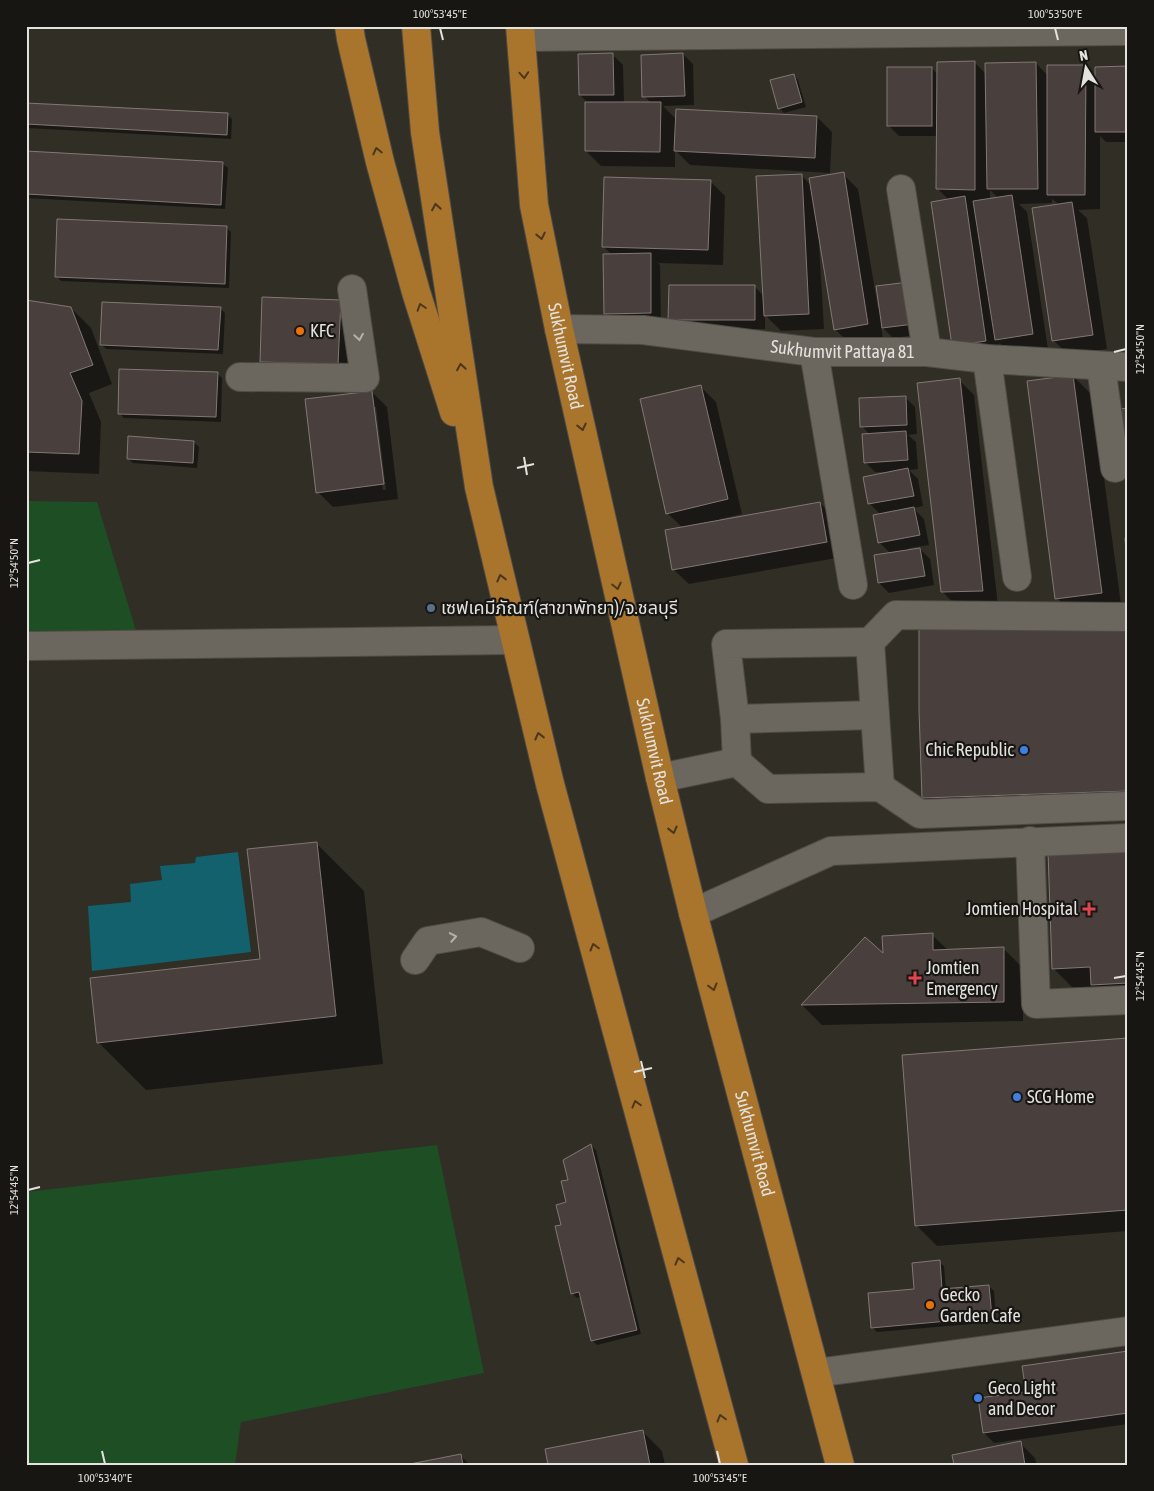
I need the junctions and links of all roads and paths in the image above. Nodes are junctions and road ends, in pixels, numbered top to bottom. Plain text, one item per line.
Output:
1 (349, 26) edge
2 (416, 26) edge
3 (1128, 31) edge
4 (521, 32) edge
5 (901, 189) dead end
6 (352, 289) dead end
7 (559, 328) junction
8 (814, 352) junction
9 (927, 352) junction
10 (987, 359) junction
11 (1101, 366) junction
12 (1128, 367) edge
13 (240, 377) dead end
14 (1115, 468) dead end
15 (479, 487) junction
16 (1017, 577) dead end
17 (853, 585) dead end
18 (1128, 617) edge
19 (516, 640) junction
20 (870, 642) junction
21 (26, 646) edge
22 (875, 715) junction
23 (735, 719) junction
24 (738, 762) junction
25 (660, 778) junction
26 (880, 787) junction
27 (1128, 806) edge
28 (1128, 838) edge
29 (1030, 841) junction
30 (694, 913) junction
31 (520, 948) dead end
32 (415, 960) dead end
33 (1128, 1000) edge
34 (1128, 1331) edge
35 (816, 1373) junction
36 (734, 1465) edge
37 (840, 1465) edge

15 -> 1 highway
15 -> 2 highway
3 - 4 street
4 -> 7 highway, Sukhumvit Road
5 - 9 street
6 -> 13 street
7 - 8 street, Sukhumvit Pattaya 81
7 -> 25 highway, Sukhumvit Road
8 - 9 street, Sukhumvit Pattaya 81
8 - 17 street
9 - 10 street, Sukhumvit Pattaya 81
10 - 11 street, Sukhumvit Pattaya 81
10 - 16 street
11 - 12 street, Sukhumvit Pattaya 81
11 - 14 street
19 -> 15 highway
18 - 20 street
19 - 21 street
36 -> 19 highway
20 - 22 street
20 - 23 street
22 - 23 street
22 - 26 street
23 - 24 street
24 - 25 street
24 - 26 street
25 -> 30 highway, Sukhumvit Road
26 - 27 street
28 - 29 street
29 - 30 street
29 - 33 street
30 -> 35 highway, Sukhumvit Road
32 -> 31 street
34 - 35 street
35 - 37 highway, Sukhumvit Road

